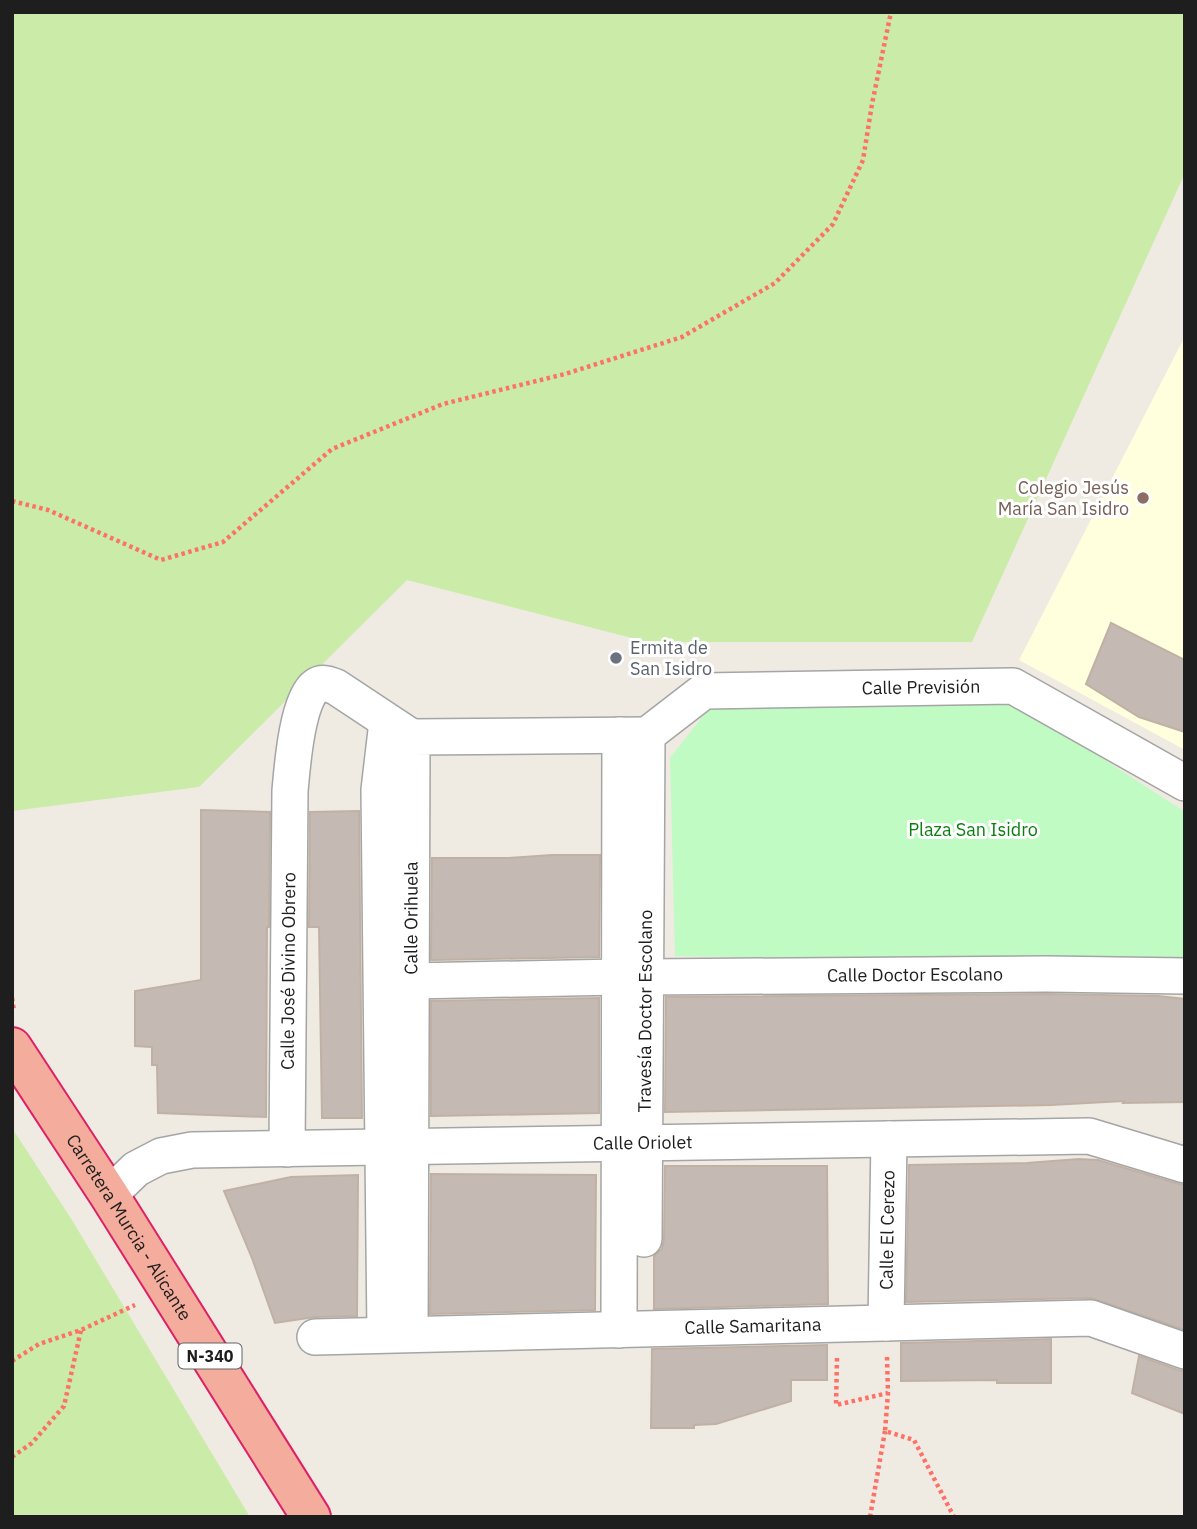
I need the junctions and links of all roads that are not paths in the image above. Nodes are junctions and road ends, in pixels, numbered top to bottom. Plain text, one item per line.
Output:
1 (400, 730) junction
2 (633, 735) junction
3 (1185, 783) edge
4 (1185, 976) edge
5 (632, 977) junction
6 (411, 981) junction
7 (12, 1047) edge
8 (889, 1139) junction
9 (632, 1143) junction
10 (397, 1147) junction
11 (288, 1149) junction
12 (1185, 1165) edge
13 (109, 1195) junction
14 (886, 1323) junction
15 (631, 1330) junction
16 (398, 1334) junction
17 (315, 1337) dead end
18 (1185, 1351) edge
19 (311, 1517) edge

1 - 2 street
1 - 6 street, Calle Orihuela
1 - 10 street
1 - 11 street, Calle José Divino Obrero
2 - 3 street, Calle Previsión
2 - 5 street, Travesía Doctor Escolano
4 - 5 street, Calle Doctor Escolano
5 - 6 street, Calle Doctor Escolano
5 - 9 street, Travesía Doctor Escolano
6 - 10 street, Calle Orihuela
7 - 13 highway, Carretera Murcia - Alicante / N-340
8 - 9 street, Calle Oriolet
8 - 12 street, Calle Oriolet
8 - 14 street, Calle El Cerezo
9 - 10 street, Calle Oriolet
9 - 15 street, Travesía Doctor Escolano
10 - 11 street, Calle Oriolet
10 - 16 street, Calle Orihuela
11 - 13 street, Calle Oriolet
13 - 19 highway, Carretera Murcia - Alicante / N-340
14 - 15 street, Calle Samaritana
14 - 18 street, Calle Samaritana
15 - 16 street, Calle Samaritana
16 - 17 street, Calle Samaritana

